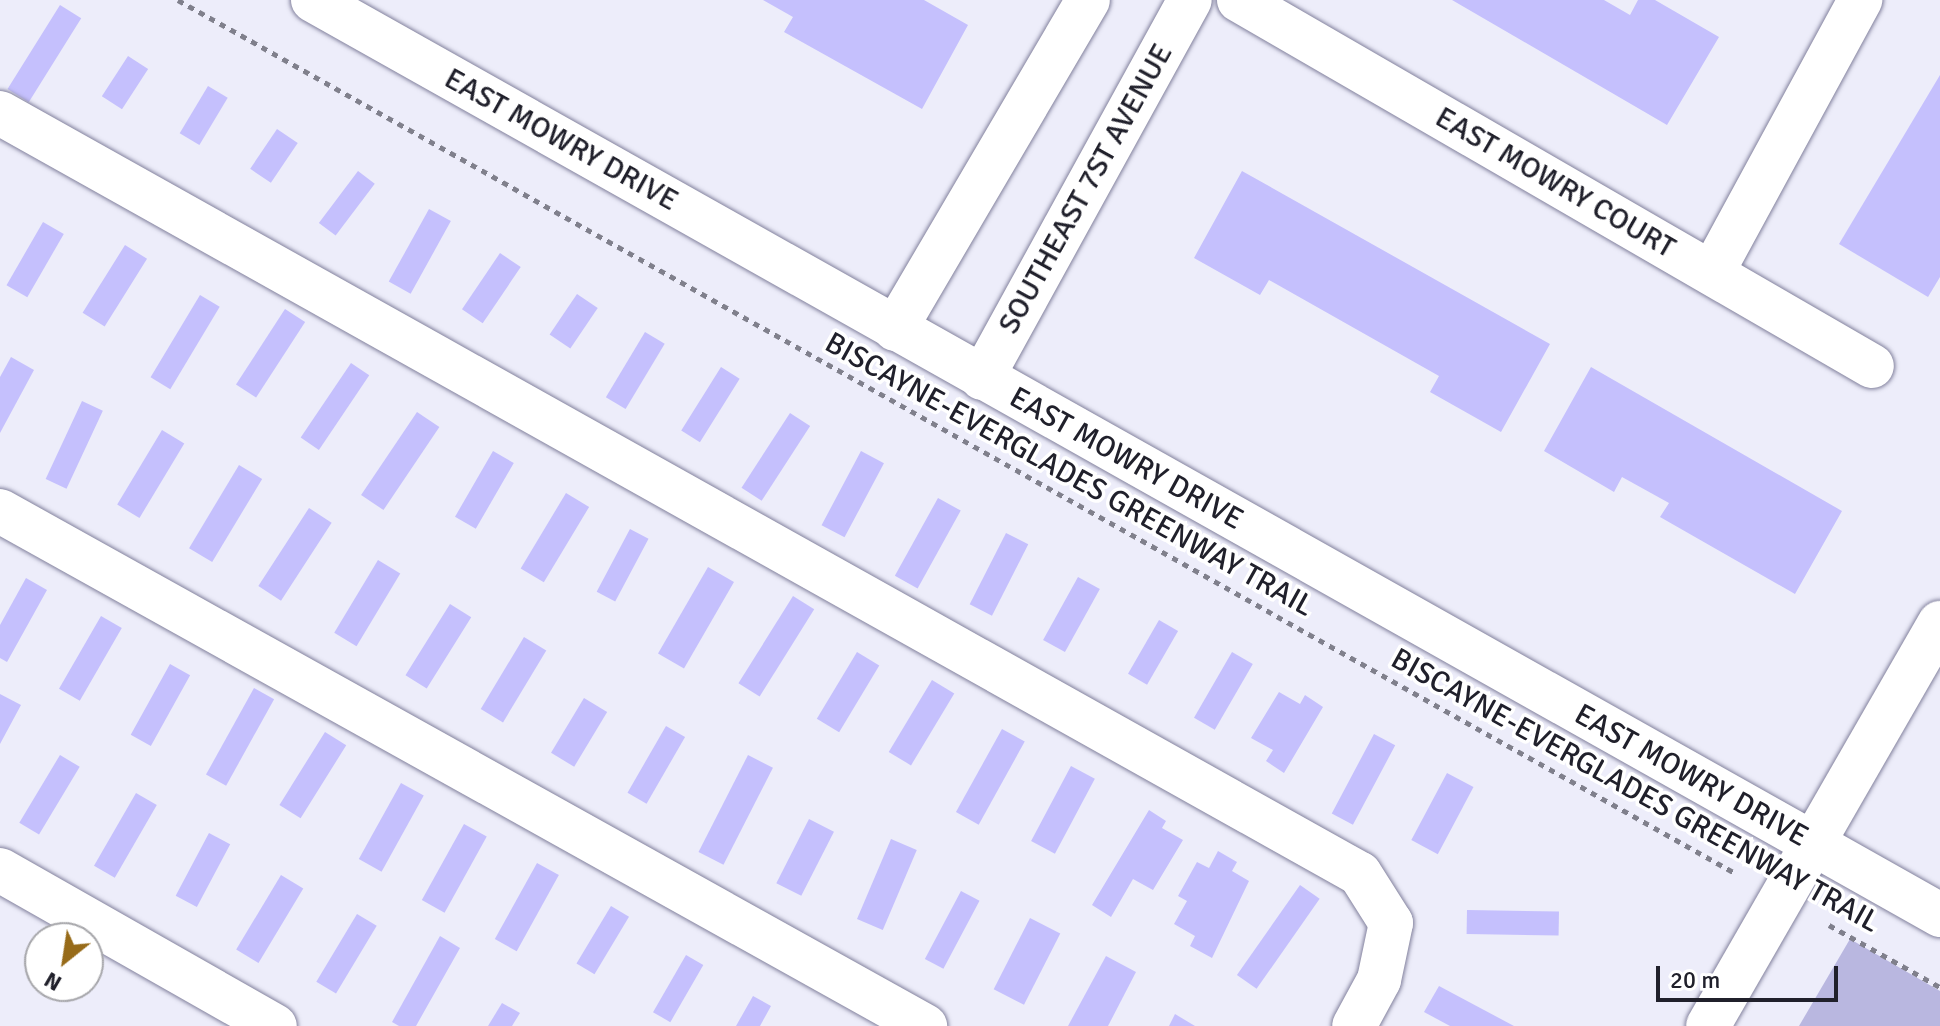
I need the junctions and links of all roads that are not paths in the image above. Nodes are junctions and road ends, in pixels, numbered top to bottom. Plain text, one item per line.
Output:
1 (313, 0) edge
2 (1088, 0) edge
3 (1190, 0) edge
4 (1239, 0) edge
5 (1860, 0) edge
6 (0, 113) edge
7 (1712, 273) junction
8 (895, 329) junction
9 (1872, 366) dead end
10 (982, 378) junction
11 (0, 511) edge
12 (1940, 623) edge
13 (1812, 844) junction
14 (0, 870) edge
15 (1940, 915) edge
16 (275, 1026) edge
17 (925, 1026) edge
18 (1354, 1026) edge
19 (1708, 1026) edge

1 - 8 street, EAST MOWRY DRIVE
2 - 8 street
3 - 10 street, SOUTHEAST 7ST AVENUE
4 - 7 street, EAST MOWRY COURT
5 - 7 street
6 - 18 street
7 - 9 street, EAST MOWRY COURT
8 - 10 street, EAST MOWRY DRIVE
10 - 13 street, EAST MOWRY DRIVE
11 - 17 street
12 - 13 street
13 - 15 street, EAST MOWRY DRIVE
13 - 19 street
14 - 16 street

